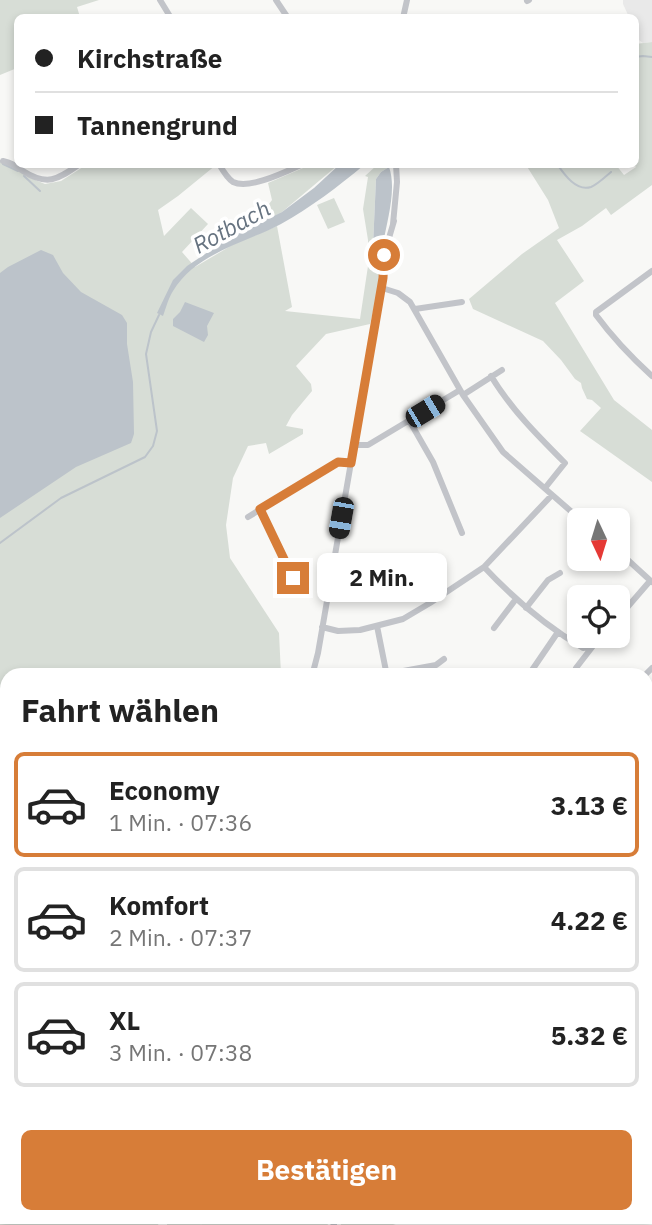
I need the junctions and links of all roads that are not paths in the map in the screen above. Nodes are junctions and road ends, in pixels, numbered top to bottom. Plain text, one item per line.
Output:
1 (3, 161) dead end
2 (14, 165) edge
3 (20, 168) edge
4 (74, 168) edge
5 (222, 168) edge
6 (294, 168) edge
7 (396, 168) edge
8 (652, 271) edge
9 (382, 288) junction
10 (462, 302) dead end
11 (415, 309) junction
12 (502, 370) dead end
13 (491, 376) junction
14 (652, 376) edge
15 (462, 393) junction
16 (409, 421) junction
17 (355, 445) junction
18 (351, 463) junction
19 (545, 488) junction
20 (552, 495) junction
21 (567, 508) edge
22 (260, 509) junction
23 (248, 517) dead end
24 (462, 533) dead end
25 (630, 562) edge
26 (484, 567) junction
27 (560, 573) dead end
28 (293, 578) dead end
29 (651, 582) edge
30 (516, 600) junction
31 (630, 605) edge
32 (526, 608) junction
33 (377, 626) junction
34 (322, 628) junction
35 (494, 628) dead end
36 (558, 632) junction
37 (567, 638) edge
38 (591, 648) edge
39 (444, 659) dead end
40 (314, 668) edge
41 (386, 668) edge
42 (421, 668) edge
43 (533, 668) edge
44 (576, 668) dead end

1 - 2 street
3 - 4 street
5 - 6 street
7 - 9 street
8 - 14 street
9 - 11 street
9 - 17 street
10 - 11 street
11 - 15 street
12 - 13 street
13 - 15 street
13 - 19 street
15 - 16 street
15 - 19 street
16 - 17 street
16 - 24 street
17 - 18 street
18 - 22 street
18 - 34 street
19 - 20 street
20 - 21 street
20 - 26 street
22 - 23 street
22 - 28 street
25 - 29 street
26 - 30 street
26 - 33 street
27 - 32 street
29 - 31 street
30 - 32 street
30 - 35 street
32 - 36 street
33 - 34 street
33 - 41 street
34 - 40 street
36 - 37 street
36 - 43 street
38 - 44 street
39 - 42 street

